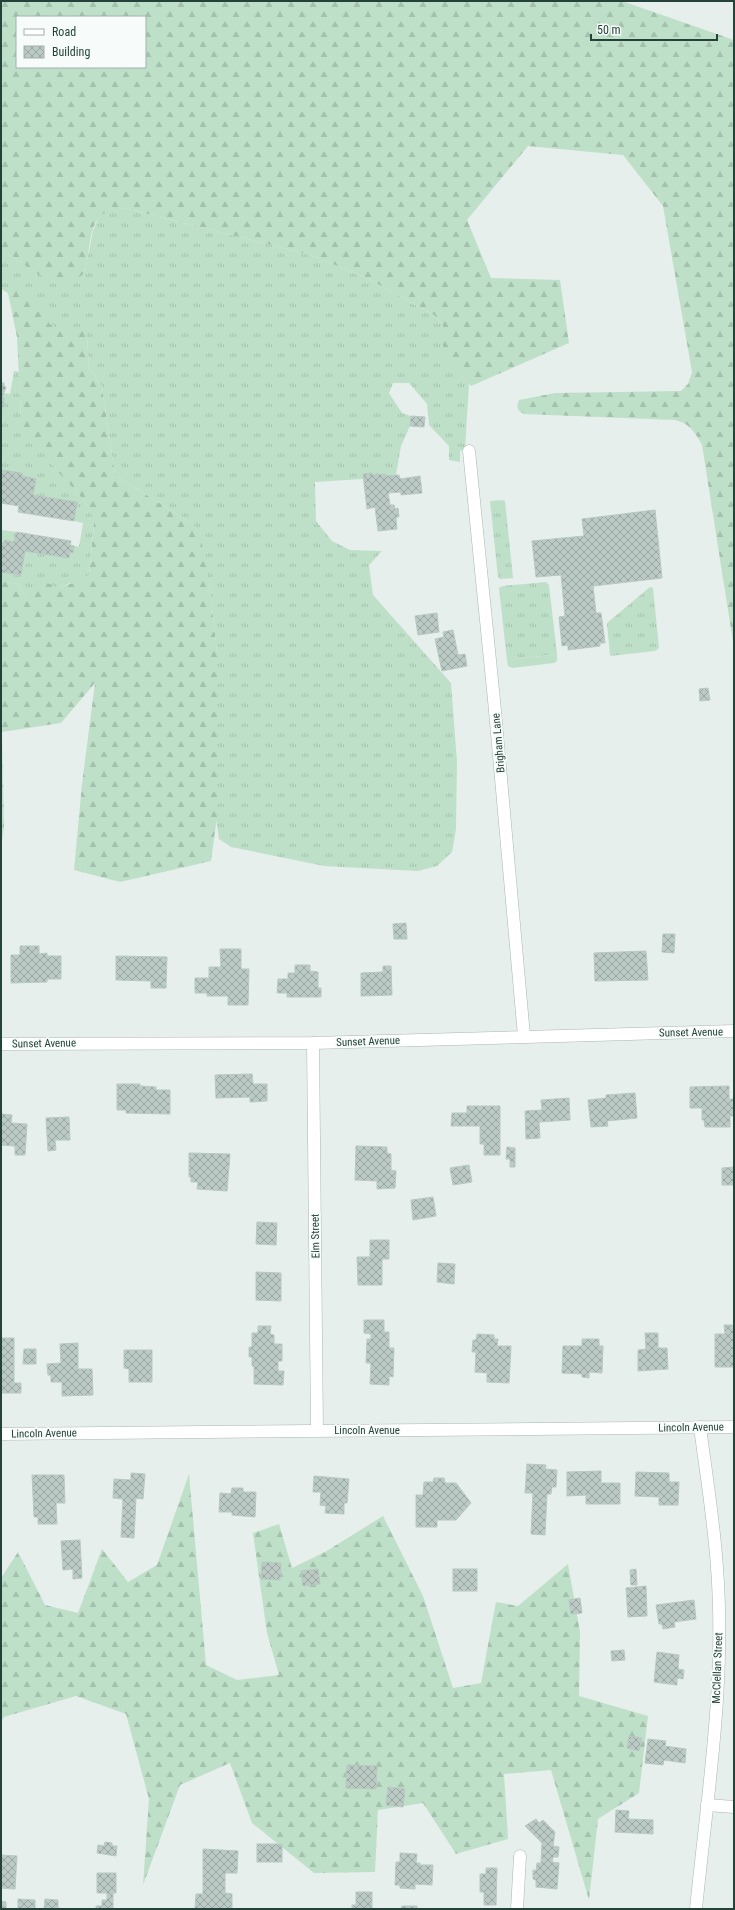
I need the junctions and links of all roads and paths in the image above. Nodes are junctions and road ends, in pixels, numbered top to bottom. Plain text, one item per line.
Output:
1 (469, 451) dead end
2 (734, 1031) edge
3 (524, 1036) junction
4 (312, 1043) junction
5 (1, 1044) edge
6 (700, 1427) junction
7 (734, 1427) edge
8 (317, 1430) junction
9 (1, 1434) edge
10 (707, 1805) junction
11 (734, 1807) edge
12 (520, 1856) dead end
13 (517, 1909) edge
14 (696, 1909) edge

1 - 3 street, Brigham Lane
2 - 3 street, Sunset Avenue
3 - 4 street, Sunset Avenue
4 - 5 street, Sunset Avenue
4 - 8 street, Elm Street
6 - 7 street, Lincoln Avenue
6 - 8 street, Lincoln Avenue
6 - 10 street, McClellan Street
8 - 9 street, Lincoln Avenue
10 - 11 street
10 - 14 street, McClellan Street
12 - 13 street

